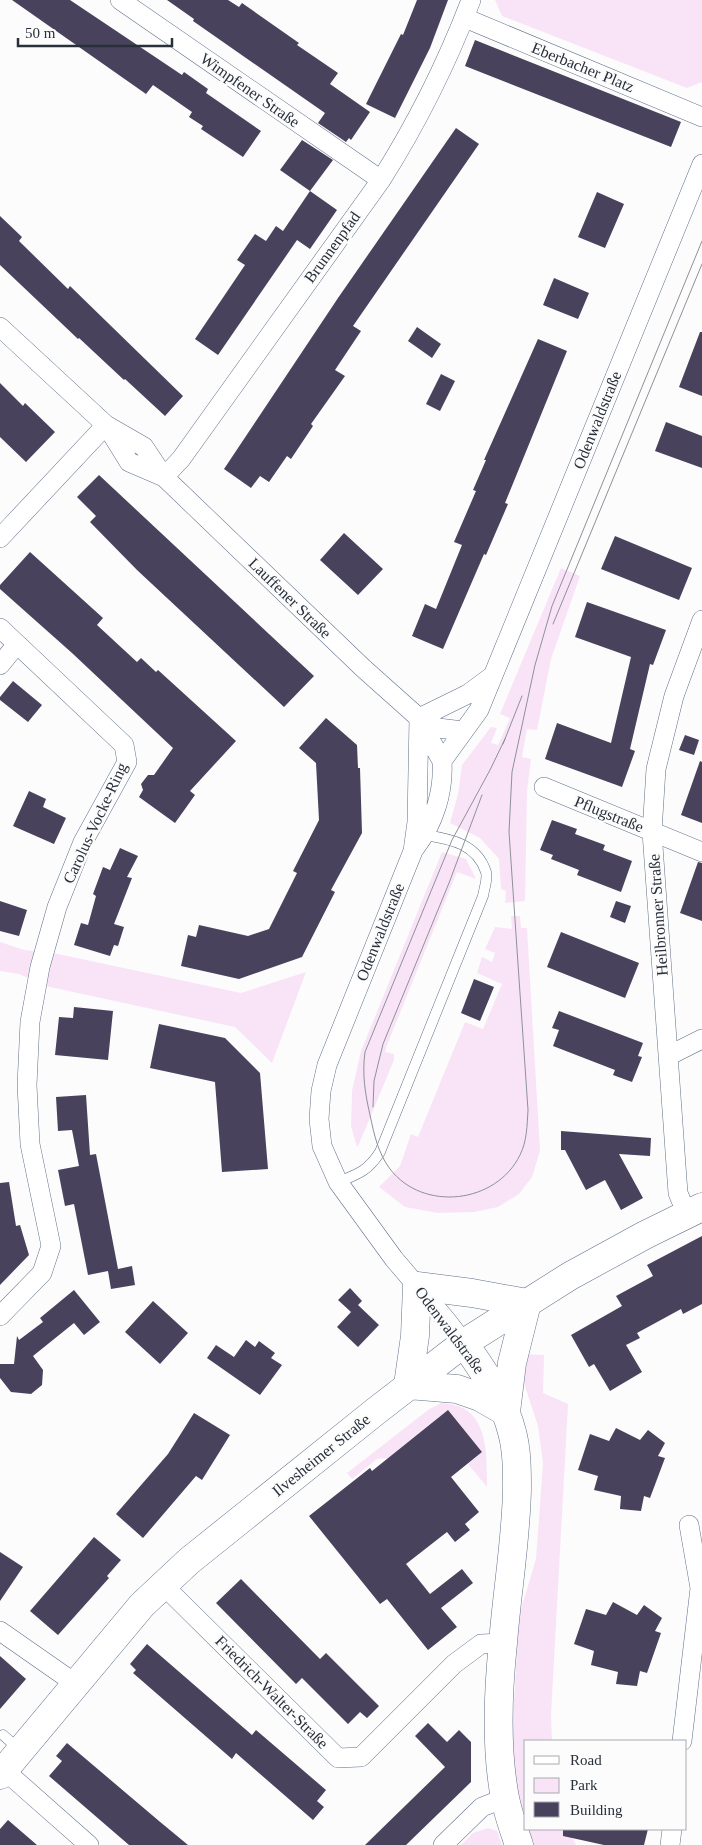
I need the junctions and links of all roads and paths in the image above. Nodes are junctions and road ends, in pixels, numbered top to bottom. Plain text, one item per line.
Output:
1 (120, 0) edge
2 (472, 0) edge
3 (465, 18) junction
4 (702, 117) edge
5 (702, 164) edge
6 (381, 180) junction
7 (0, 327) edge
8 (106, 425) junction
9 (164, 477) junction
10 (0, 538) edge
11 (701, 627) edge
12 (0, 628) edge
13 (17, 644) junction
14 (0, 665) edge
15 (492, 676) junction
16 (419, 718) junction
17 (463, 731) junction
18 (442, 761) junction
19 (544, 787) dead end
20 (652, 832) junction
21 (425, 835) junction
22 (413, 851) junction
23 (702, 852) edge
24 (702, 1039) edge
25 (668, 1056) junction
26 (338, 1182) junction
27 (694, 1210) edge
28 (417, 1286) junction
29 (527, 1303) junction
30 (0, 1316) edge
31 (464, 1343) junction
32 (408, 1385) junction
33 (506, 1412) junction
34 (689, 1525) dead end
35 (163, 1585) junction
36 (0, 1631) edge
37 (502, 1643) junction
38 (76, 1684) junction
39 (682, 1740) edge
40 (7, 1758) edge
41 (505, 1798) junction
42 (672, 1830) edge
43 (89, 1845) edge
44 (442, 1845) edge
45 (519, 1845) edge
46 (670, 1845) edge

1 - 6 street, Wimpfener Straße
2 - 3 street, Brunnenpfad
3 - 4 street, Eberbacher Platz
3 - 6 street, Brunnenpfad
5 - 15 street, Odenwaldstraße
6 - 9 street, Brunnenpfad
7 - 8 street, Lauffener Straße
8 - 9 street, Lauffener Straße
8 - 10 street
9 - 16 street, Lauffener Straße
11 - 20 street, Heilbronner Straße
12 - 13 street, Carolus-Vocke-Ring
13 - 14 street
13 - 30 street, Carolus-Vocke-Ring
15 - 16 street
15 - 17 street, Odenwaldstraße
16 - 17 street
16 - 18 street
16 - 22 street, Odenwaldstraße
17 - 18 street, Odenwaldstraße
18 - 21 street, Odenwaldstraße
19 - 20 street, Pflugstraße
20 - 23 street, Pflugstraße
20 - 25 street, Heilbronner Straße
21 - 22 street, Odenwaldstraße
21 - 26 lane
22 - 26 street, Odenwaldstraße
24 - 25 street
25 - 27 street, Heilbronner Straße
26 - 28 street, Odenwaldstraße
27 - 29 street, Ilvesheimer Straße
28 - 29 street
28 - 31 street, Odenwaldstraße
28 - 32 street
29 - 31 street, Ilvesheimer Straße
29 - 33 street
31 - 32 street, Ilvesheimer Straße
31 - 33 street, Odenwaldstraße
32 - 33 street
32 - 35 street, Ilvesheimer Straße
33 - 37 street, Odenwaldstraße
34 - 39 street
35 - 37 street, Friedrich-Walter-Straße
35 - 38 street, Ilvesheimer Straße
36 - 38 street
37 - 41 street, Odenwaldstraße
38 - 40 street, Ilvesheimer Straße
40 - 43 street
41 - 44 street
41 - 45 street, Odenwaldstraße
42 - 46 street

